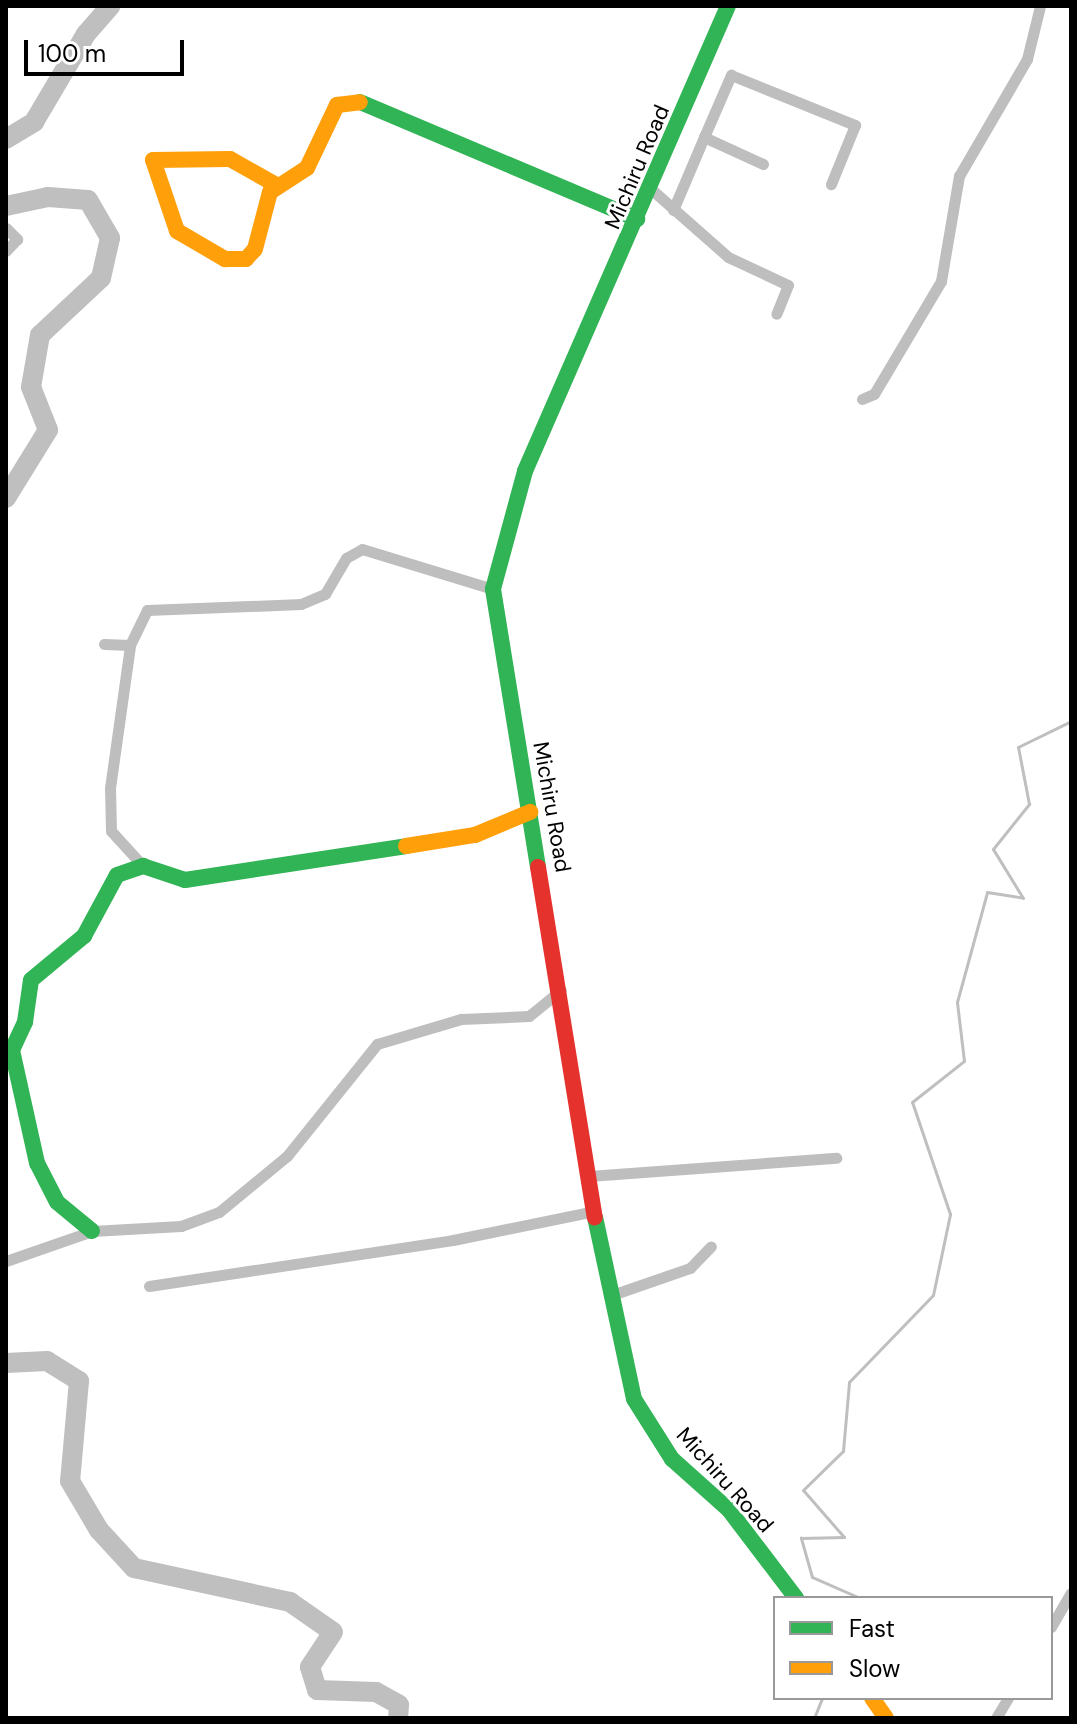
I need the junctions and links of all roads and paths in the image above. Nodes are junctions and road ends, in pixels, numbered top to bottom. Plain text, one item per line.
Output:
1 (728, 6) edge
2 (1040, 6) edge
3 (704, 137) junction
4 (763, 164) dead end
5 (831, 184) dead end
6 (278, 186) junction
7 (651, 189) junction
8 (673, 210) junction
9 (637, 219) junction
10 (6, 228) edge
11 (6, 251) edge
12 (776, 314) dead end
13 (862, 399) dead end
14 (493, 589) junction
15 (104, 644) dead end
16 (130, 645) junction
17 (530, 812) junction
18 (143, 866) junction
19 (561, 989) junction
20 (836, 1158) dead end
21 (589, 1176) junction
22 (594, 1211) junction
23 (92, 1231) junction
24 (711, 1246) dead end
25 (6, 1261) edge
26 (149, 1286) dead end
27 (609, 1296) junction
28 (1071, 1593) edge
29 (794, 1596) edge
30 (1053, 1624) edge
31 (873, 1700) edge
32 (1007, 1700) edge
33 (886, 1718) edge
34 (996, 1718) edge

1 - 7 street, Michiru Road
2 - 13 street
3 - 4 street
3 - 5 street
3 - 8 street
6 - 6 street
6 - 9 street
7 - 8 street
7 - 9 street, Michiru Road
8 - 12 street
9 - 14 street, Michiru Road
10 - 11 street
14 - 16 street
14 - 17 street, Michiru Road
15 - 16 street
16 - 18 street
17 - 18 street
17 - 19 street, Michiru Road
18 - 23 street
19 - 21 street, Michiru Road
19 - 23 street
20 - 21 street
21 - 22 street, Michiru Road
22 - 26 street
22 - 27 street, Michiru Road
23 - 25 street
24 - 27 street
27 - 29 street, Michiru Road
28 - 30 street
31 - 33 street
32 - 34 street

